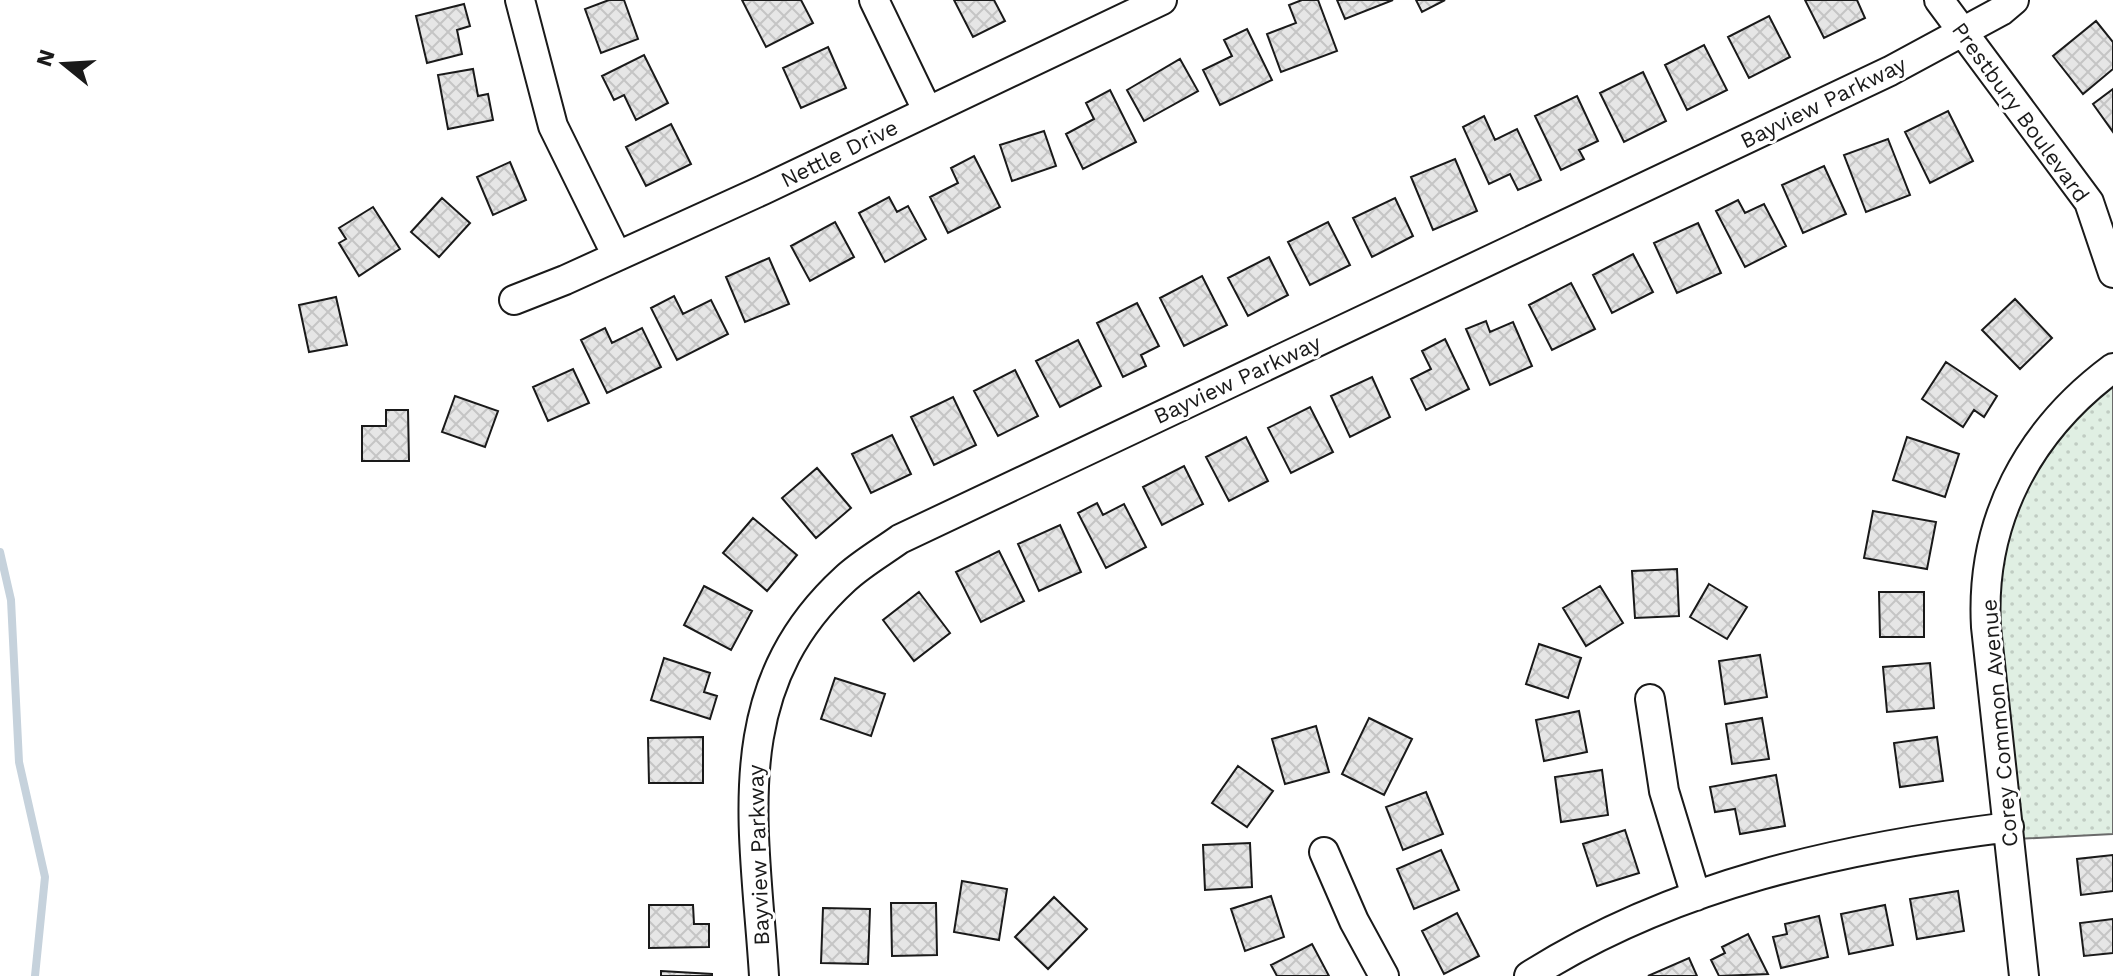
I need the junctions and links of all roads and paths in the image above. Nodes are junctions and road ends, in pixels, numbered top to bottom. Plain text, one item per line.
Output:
1 (520, 0) edge
2 (874, 0) edge
3 (1162, 0) edge
4 (1939, 0) edge
5 (2014, 0) edge
6 (1963, 32) junction
7 (927, 110) junction
8 (617, 256) junction
9 (2113, 273) edge
10 (514, 300) dead end
11 (2113, 368) edge
12 (1650, 699) dead end
13 (2009, 827) junction
14 (1324, 852) dead end
15 (1696, 896) junction
16 (764, 976) edge
17 (1384, 976) edge
18 (1529, 976) edge
19 (2024, 976) edge

1 - 8 street
2 - 7 street
3 - 7 street, Nettle Drive
4 - 6 street, Prestbury Boulevard
5 - 6 street, Bayview Parkway
6 - 9 street, Prestbury Boulevard
6 - 16 street, Bayview Parkway
7 - 8 street, Nettle Drive
8 - 10 street, Nettle Drive
11 - 13 street, Corey Common Avenue
12 - 15 street
13 - 15 street
13 - 19 street, Corey Common Avenue
14 - 17 street
15 - 18 street

